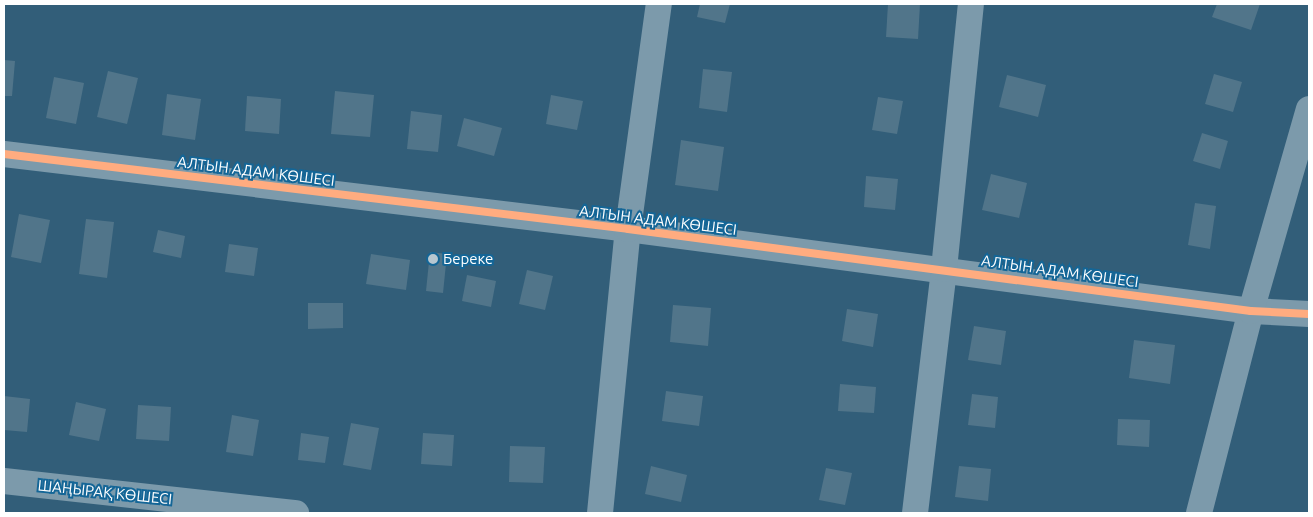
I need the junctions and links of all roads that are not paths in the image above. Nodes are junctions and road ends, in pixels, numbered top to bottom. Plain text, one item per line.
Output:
1 (659, 4) edge
2 (971, 4) edge
3 (1309, 109) edge
4 (4, 154) edge
5 (628, 230) junction
6 (944, 269) junction
7 (1250, 311) junction
8 (1309, 314) edge
9 (4, 480) edge
10 (296, 513) edge
11 (600, 513) edge
12 (915, 513) edge
13 (1199, 513) edge

1 - 5 street
2 - 6 street
3 - 7 street
4 - 5 street, АЛТЫН АДАМ КӨШЕСІ
5 - 6 street, АЛТЫН АДАМ КӨШЕСІ
5 - 11 street
6 - 7 street, АЛТЫН АДАМ КӨШЕСІ
6 - 12 street
7 - 8 street, АЛТЫН АДАМ КӨШЕСІ
7 - 13 street
9 - 10 street, ШАҢЫРАҚ КӨШЕСІ

